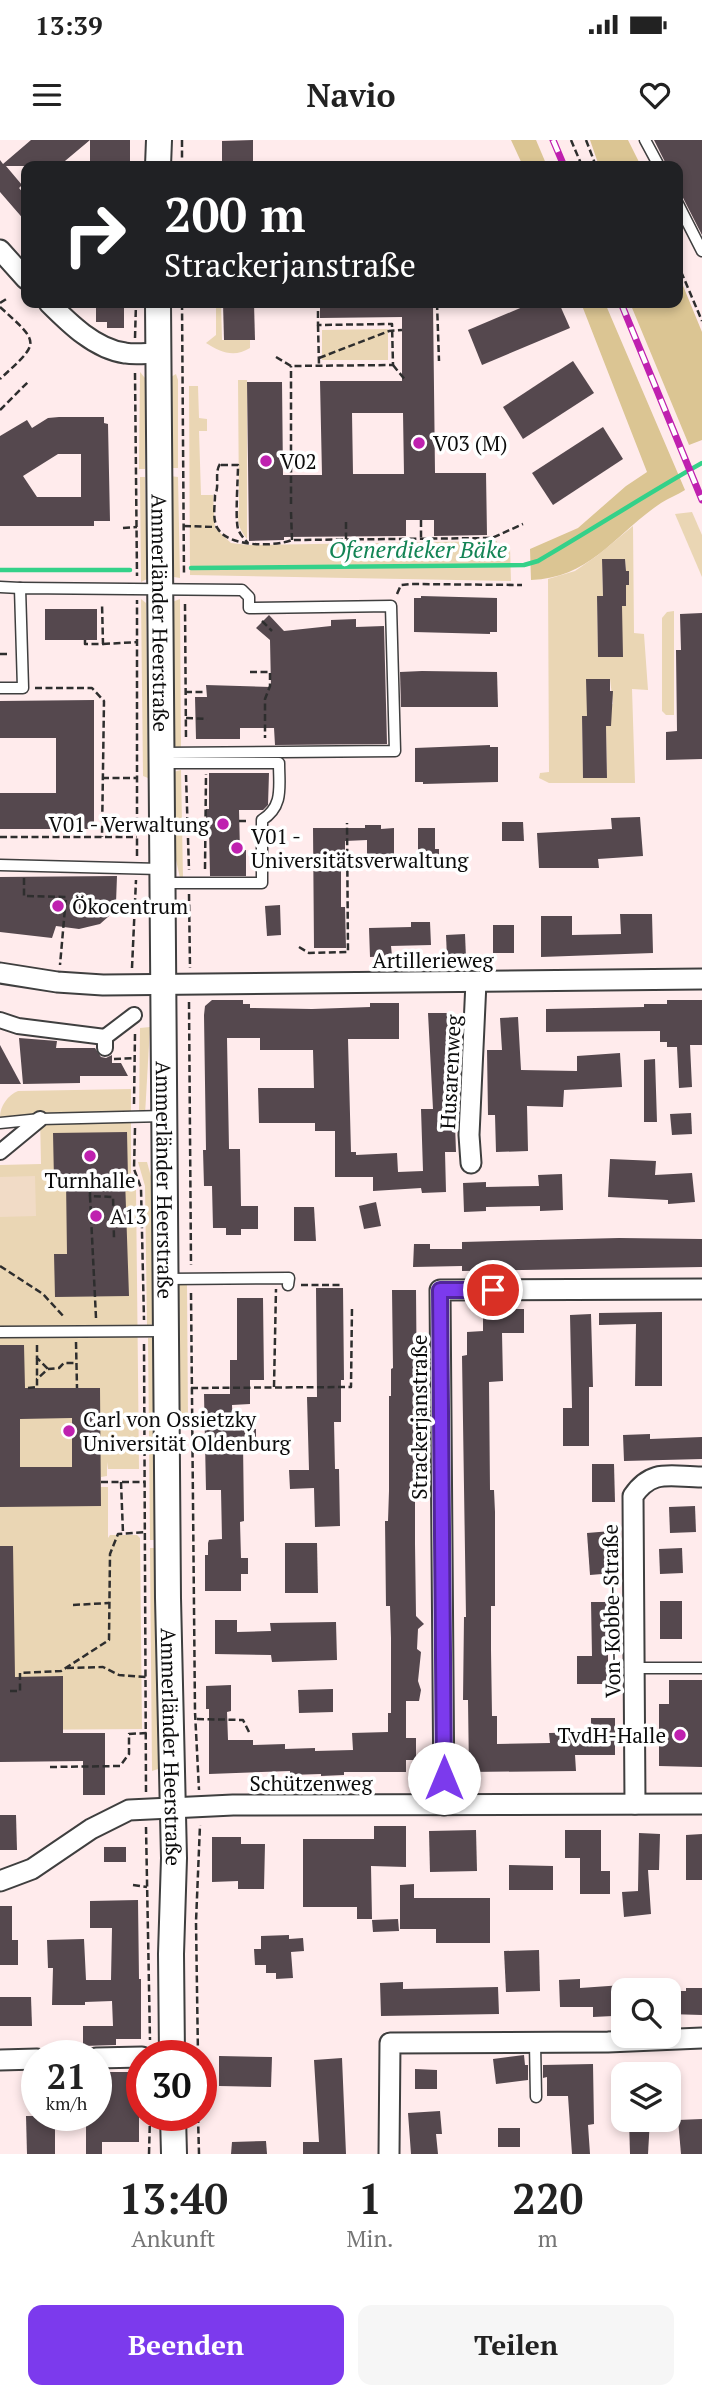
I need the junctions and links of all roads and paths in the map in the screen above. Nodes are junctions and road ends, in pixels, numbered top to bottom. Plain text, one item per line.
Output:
1 (159, 140) edge
2 (182, 140) edge
3 (571, 140) edge
4 (586, 140) edge
5 (645, 140) edge
6 (158, 161) edge
7 (182, 161) edge
8 (580, 161) edge
9 (594, 161) edge
10 (656, 161) edge
11 (683, 214) edge
12 (0, 250) edge
13 (702, 251) edge
14 (21, 273) edge
15 (683, 276) edge
16 (8, 298) dead end
17 (0, 305) edge
18 (54, 308) edge
19 (137, 308) edge
20 (157, 308) edge
21 (182, 308) edge
22 (318, 308) edge
23 (437, 308) edge
24 (702, 321) edge
25 (318, 325) junction
26 (392, 331) junction
27 (402, 331) dead end
28 (146, 354) junction
29 (276, 357) dead end
30 (319, 358) junction
31 (439, 361) dead end
32 (393, 365) junction
33 (291, 366) junction
34 (319, 366) junction
35 (0, 379) edge
36 (406, 380) dead end
37 (28, 382) dead end
38 (0, 410) edge
39 (291, 504) dead end
40 (291, 512) dead end
41 (421, 520) dead end
42 (345, 522) dead end
43 (523, 524) dead end
44 (183, 526) junction
45 (216, 527) junction
46 (421, 538) junction
47 (346, 539) junction
48 (292, 540) junction
49 (248, 543) junction
50 (522, 585) dead end
51 (0, 587) edge
52 (20, 588) junction
53 (102, 589) junction
54 (148, 589) junction
55 (184, 589) junction
56 (391, 606) junction
57 (85, 640) dead end
58 (148, 641) junction
59 (103, 644) junction
60 (250, 672) dead end
61 (0, 688) edge
62 (23, 688) junction
63 (186, 692) junction
64 (206, 692) dead end
65 (186, 718) junction
66 (207, 719) dead end
67 (265, 752) junction
68 (174, 758) junction
69 (206, 764) junction
70 (102, 778) junction
71 (138, 778) junction
72 (187, 820) junction
73 (205, 821) junction
74 (347, 823) dead end
75 (0, 837) edge
76 (102, 837) junction
77 (137, 837) junction
78 (0, 865) edge
79 (24, 866) junction
80 (136, 869) junction
81 (163, 876) junction
82 (189, 883) junction
83 (206, 883) junction
84 (299, 947) dead end
85 (0, 973) edge
86 (702, 979) edge
87 (57, 982) junction
88 (476, 982) junction
89 (190, 983) junction
90 (132, 984) junction
91 (163, 984) junction
92 (134, 1014) joint
93 (0, 1020) edge
94 (107, 1048) junction
95 (136, 1058) junction
96 (164, 1116) junction
97 (135, 1117) junction
98 (40, 1119) junction
99 (0, 1123) edge
100 (0, 1152) edge
101 (471, 1163) dead end
102 (90, 1180) dead end
103 (90, 1196) junction
104 (114, 1238) dead end
105 (0, 1266) edge
106 (276, 1278) junction
107 (166, 1279) junction
108 (191, 1279) junction
109 (288, 1285) joint
110 (344, 1285) dead end
111 (702, 1289) edge
112 (352, 1307) dead end
113 (155, 1331) junction
114 (0, 1332) edge
115 (36, 1332) junction
116 (75, 1332) junction
117 (96, 1332) junction
118 (37, 1358) junction
119 (76, 1363) junction
120 (48, 1368) junction
121 (37, 1379) junction
122 (274, 1387) junction
123 (29, 1388) dead end
124 (77, 1388) dead end
125 (192, 1388) junction
126 (167, 1389) junction
127 (702, 1477) edge
128 (101, 1482) dead end
129 (121, 1482) junction
130 (145, 1482) junction
131 (145, 1532) junction
132 (123, 1533) junction
133 (109, 1603) junction
134 (73, 1605) dead end
135 (67, 1668) junction
136 (635, 1668) junction
137 (702, 1668) edge
138 (146, 1677) junction
139 (20, 1690) junction
140 (26, 1690) dead end
141 (9, 1691) dead end
142 (197, 1719) junction
143 (249, 1732) dead end
144 (147, 1733) junction
145 (50, 1767) dead end
146 (145, 1794) dead end
147 (200, 1794) dead end
148 (635, 1804) junction
149 (702, 1804) edge
150 (444, 1805) junction
151 (172, 1808) junction
152 (200, 1821) dead end
153 (146, 1825) dead end
154 (146, 1833) junction
155 (155, 1833) dead end
156 (0, 1881) edge
157 (134, 1885) dead end
158 (147, 1887) junction
159 (702, 2038) edge
160 (146, 2040) edge
161 (172, 2040) edge
162 (198, 2040) edge
163 (535, 2043) junction
164 (21, 2059) edge
165 (0, 2060) edge
166 (536, 2097) dead end
167 (150, 2131) edge
168 (173, 2131) edge
169 (198, 2131) edge
170 (149, 2154) edge
171 (174, 2154) edge
172 (199, 2154) edge
173 (389, 2154) edge

1 - 6 street
2 - 7 path
3 - 8 path
4 - 9 path
5 - 10 lane
11 - 13 lane
12 - 14 street
15 - 24 path
16 - 17 path
17 - 35 path
18 - 28 street
19 - 28 path
20 - 28 street, Ammerländer Heerstraße
21 - 44 path
22 - 25 path
23 - 31 path
25 - 26 path
25 - 30 path
26 - 27 path
26 - 30 path
26 - 32 path
28 - 54 street, Ammerländer Heerstraße
28 - 54 path
29 - 33 path
30 - 34 path
32 - 34 path
32 - 36 path
33 - 34 path
33 - 39 path
37 - 38 path
40 - 48 path
41 - 46 path
42 - 47 path
43 - 46 path
44 - 45 path
44 - 55 path
45 - 49 path
45 - 49 path
46 - 47 path
47 - 48 path
48 - 49 path
50 - 56 path
51 - 52 lane
52 - 53 lane
52 - 62 lane
53 - 54 lane
53 - 59 path
54 - 55 lane
54 - 58 street, Ammerländer Heerstraße
54 - 58 path
55 - 56 lane
55 - 63 path
56 - 67 lane
57 - 59 path
58 - 59 path
58 - 68 street, Ammerländer Heerstraße
58 - 71 path
60 - 67 path
61 - 62 lane
62 - 70 path
63 - 64 path
63 - 65 path
65 - 66 path
65 - 68 path
67 - 68 lane
68 - 69 lane
68 - 72 path
68 - 81 street, Ammerländer Heerstraße
69 - 73 path
69 - 83 lane
70 - 71 path
70 - 76 path
71 - 77 path
72 - 73 path
72 - 82 path
73 - 83 path
74 - 84 path
75 - 76 path
76 - 77 path
77 - 80 path
78 - 79 lane
79 - 80 lane
79 - 87 path
80 - 81 lane
80 - 90 path
81 - 82 lane
81 - 91 street, Ammerländer Heerstraße
82 - 83 lane
82 - 89 path
85 - 87 street, Artillerieweg
86 - 88 street, Artillerieweg
87 - 90 street, Artillerieweg
88 - 89 street, Artillerieweg
88 - 101 street, Husarenweg
89 - 91 street, Artillerieweg
89 - 108 path
90 - 91 street, Artillerieweg
91 - 96 street, Ammerländer Heerstraße
92 - 94 street
92 - 95 path
93 - 94 street
94 - 95 path
95 - 97 path
96 - 97 lane
96 - 107 street, Ammerländer Heerstraße
97 - 98 lane
97 - 113 path
98 - 99 lane
98 - 100 street
102 - 103 path
103 - 104 path
103 - 117 path
105 - 116 path
106 - 108 lane
106 - 109 lane
106 - 122 path
107 - 108 lane
107 - 113 street, Ammerländer Heerstraße
108 - 125 path
109 - 110 path
111 - 150 street, Strackerjanstraße
112 - 122 path
113 - 117 lane
113 - 126 street, Ammerländer Heerstraße
113 - 130 path
114 - 115 lane
115 - 116 lane
115 - 118 path
116 - 117 lane
116 - 119 path
118 - 120 path
118 - 121 path
119 - 120 path
119 - 124 path
120 - 121 path
121 - 123 path
122 - 125 path
125 - 126 path
125 - 142 path
126 - 151 street, Ammerländer Heerstraße
127 - 136 street, Von-Kobbe-Straße
128 - 129 path
129 - 130 path
129 - 132 path
130 - 131 path
131 - 132 path
131 - 138 path
132 - 133 path
133 - 134 path
133 - 135 path
135 - 138 path
135 - 139 path
136 - 137 lane
136 - 148 street, Von-Kobbe-Straße
138 - 144 path
139 - 140 path
139 - 141 path
142 - 143 path
142 - 147 path
144 - 145 path
144 - 146 path
148 - 149 street, Schützenweg
148 - 150 street, Schützenweg
150 - 151 street, Schützenweg
151 - 156 street, Schützenweg
151 - 161 street, Ammerländer Heerstraße
152 - 162 path
153 - 154 path
154 - 155 path
154 - 158 path
157 - 158 path
158 - 160 path
159 - 163 street
163 - 166 lane
163 - 173 street
164 - 165 street
167 - 170 path
168 - 171 street
169 - 172 path

